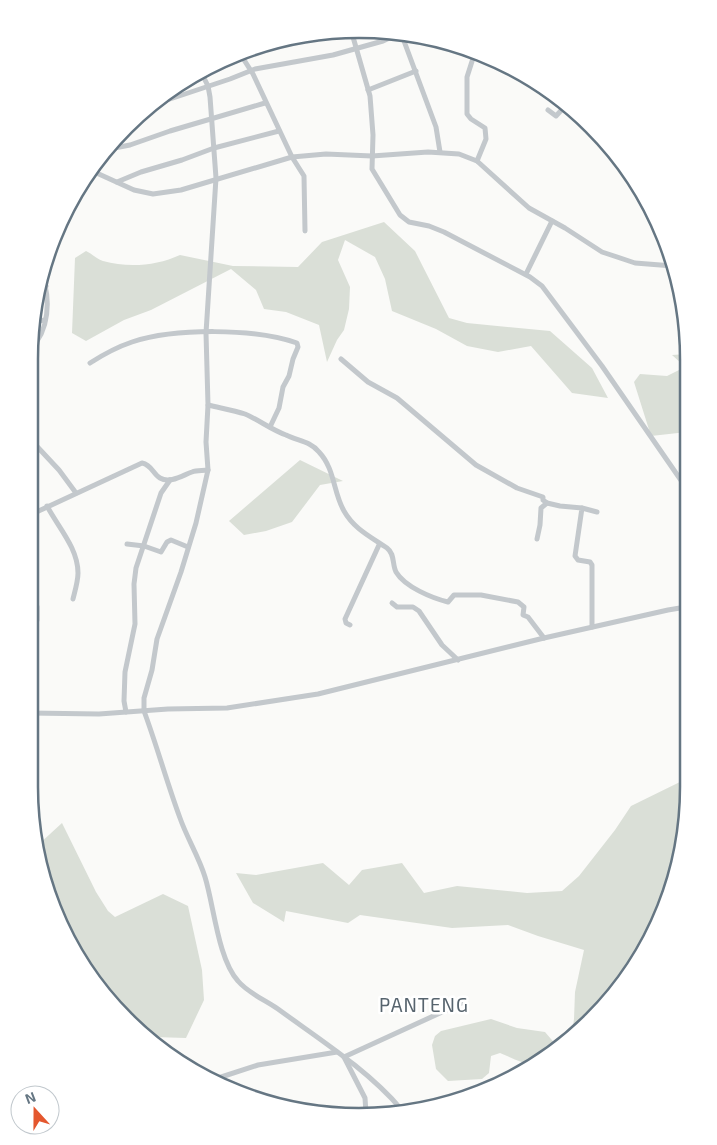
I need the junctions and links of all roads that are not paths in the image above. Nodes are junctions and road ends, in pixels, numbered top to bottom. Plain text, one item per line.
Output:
1 (353, 38) edge
2 (388, 39) edge
3 (404, 41) edge
4 (356, 48) junction
5 (244, 59) edge
6 (473, 59) edge
7 (251, 70) junction
8 (416, 71) junction
9 (204, 78) edge
10 (208, 86) junction
11 (368, 90) junction
12 (171, 99) edge
13 (265, 103) junction
14 (548, 110) dead end
15 (561, 110) edge
16 (212, 118) junction
17 (279, 131) junction
18 (117, 148) edge
19 (214, 148) junction
20 (440, 152) junction
21 (372, 156) junction
22 (292, 157) junction
23 (477, 161) junction
24 (97, 173) edge
25 (216, 178) junction
26 (117, 182) junction
27 (552, 221) junction
28 (306, 231) dead end
29 (666, 265) edge
30 (526, 274) junction
31 (46, 286) edge
32 (45, 320) junction
33 (40, 321) edge
34 (206, 333) junction
35 (38, 341) edge
36 (341, 359) dead end
37 (90, 363) dead end
38 (208, 405) junction
39 (270, 427) junction
40 (38, 448) edge
41 (208, 470) junction
42 (680, 478) edge
43 (170, 480) junction
44 (76, 494) junction
45 (547, 503) junction
46 (47, 506) junction
47 (582, 508) junction
48 (38, 511) edge
49 (597, 512) dead end
50 (537, 539) dead end
51 (127, 544) dead end
52 (379, 544) junction
53 (144, 546) junction
54 (188, 547) junction
55 (73, 599) dead end
56 (392, 603) dead end
57 (680, 608) edge
58 (350, 625) dead end
59 (592, 627) junction
60 (544, 638) junction
61 (458, 660) junction
62 (144, 711) junction
63 (126, 712) junction
64 (38, 713) edge
65 (464, 1002) dead end
66 (337, 1052) junction
67 (344, 1058) junction
68 (222, 1077) edge
69 (397, 1105) edge
70 (366, 1108) edge

1 - 4 street
2 - 4 street
3 - 8 street
4 - 7 street
4 - 11 street
5 - 7 street
6 - 23 street
7 - 10 street
7 - 13 street
8 - 11 street
8 - 20 street
9 - 10 street
10 - 12 street
10 - 16 street
11 - 21 street
13 - 16 street
13 - 17 street
14 - 15 street
16 - 18 street
16 - 19 street
17 - 19 street
17 - 22 street
19 - 25 street
19 - 26 street
20 - 21 street
20 - 23 street
21 - 22 street
21 - 30 street
22 - 25 street
22 - 28 street
23 - 27 street
24 - 26 street
25 - 26 street
25 - 34 street
27 - 29 street
27 - 30 street
30 - 42 street
31 - 32 street
32 - 33 street
32 - 35 street
34 - 37 street
34 - 38 street
34 - 39 street
36 - 45 street
38 - 39 street
38 - 41 street
39 - 52 street
40 - 44 street
41 - 43 street
41 - 54 street
43 - 44 street
43 - 53 street
44 - 46 street
45 - 47 street
45 - 50 street
46 - 48 street
46 - 55 street
47 - 49 street
47 - 59 street
51 - 53 street
52 - 58 street
52 - 60 street
53 - 54 street
53 - 63 street
54 - 62 street
56 - 61 street
57 - 59 street
59 - 60 street
60 - 61 street
61 - 62 street
62 - 63 street
62 - 66 street
63 - 64 street
65 - 67 street
66 - 67 street
66 - 68 street
67 - 69 street
67 - 70 street

